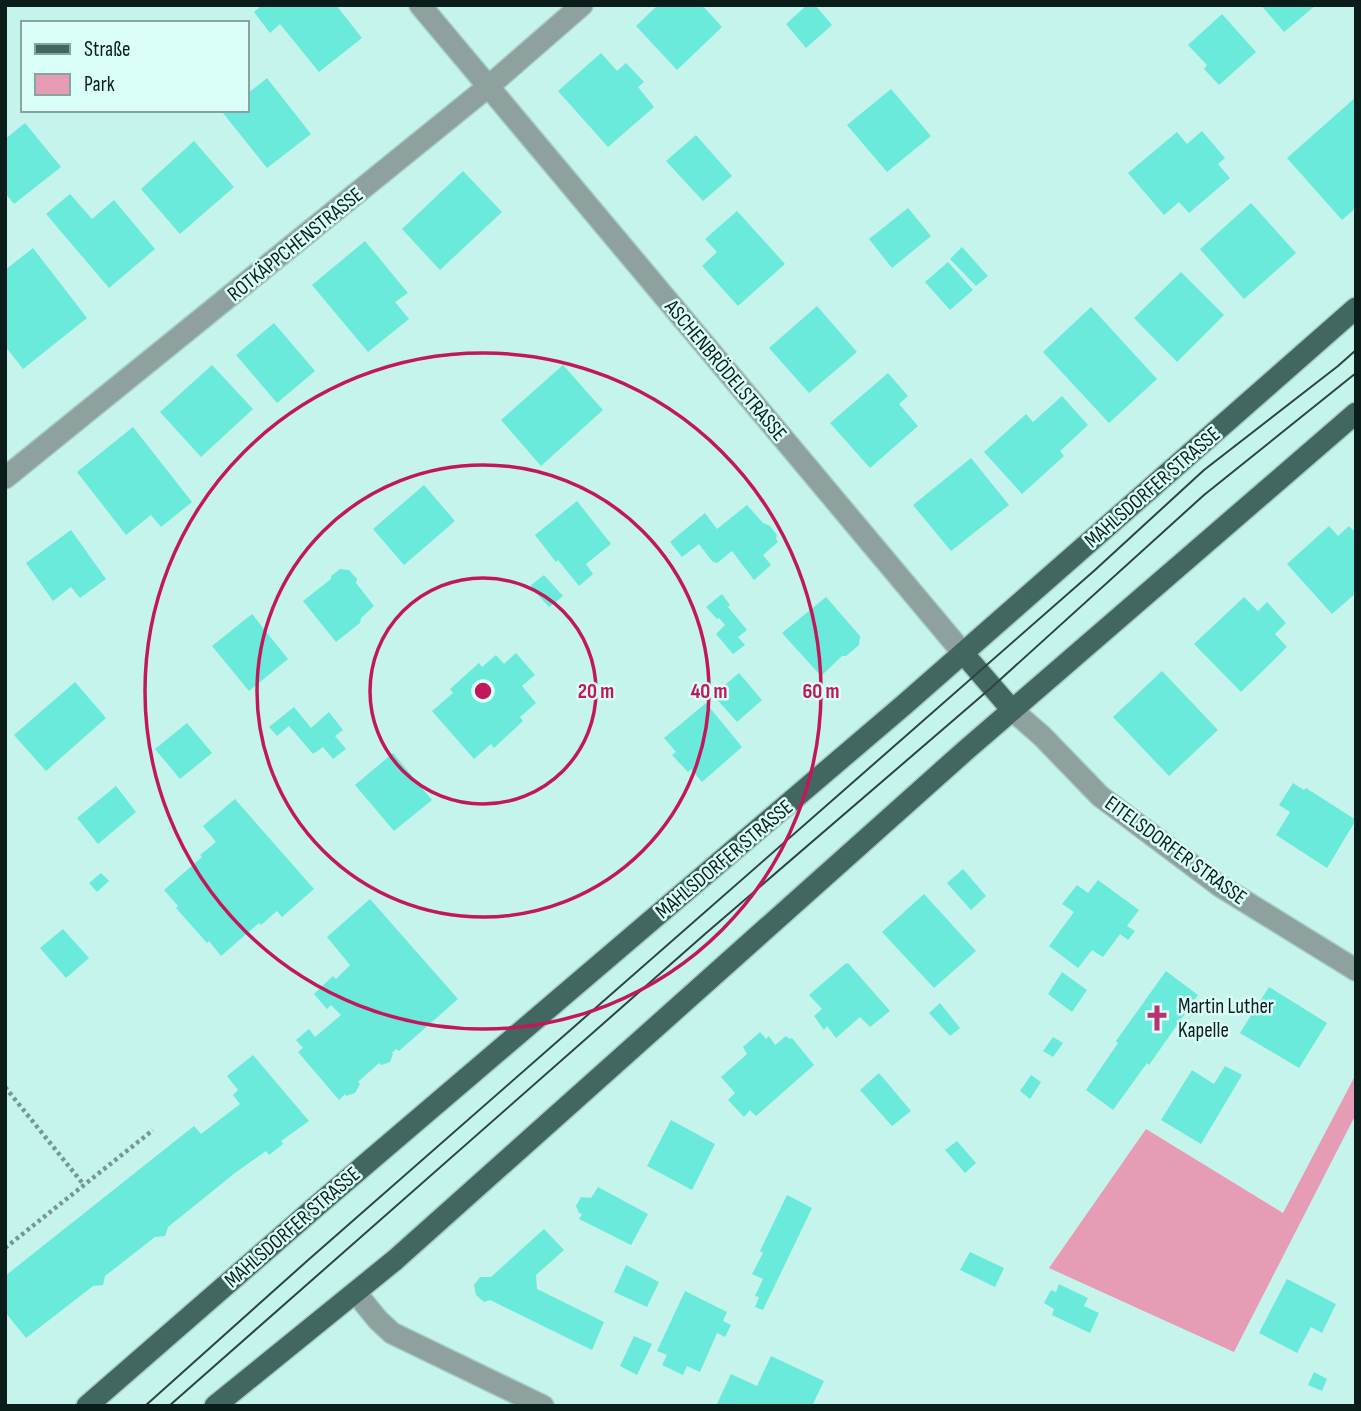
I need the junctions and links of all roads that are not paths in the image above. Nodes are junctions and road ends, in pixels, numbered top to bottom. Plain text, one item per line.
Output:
1 (420, 5) edge
2 (582, 5) edge
3 (489, 86) junction
4 (1356, 308) edge
5 (1356, 413) edge
6 (5, 478) edge
7 (963, 653) junction
8 (1012, 710) junction
9 (1356, 970) edge
10 (356, 1293) junction
11 (87, 1406) edge
12 (215, 1406) edge
13 (542, 1406) edge

1 - 3 street, ASCHENBRÖDELSTRASSE
2 - 3 street, ROTKÄPPCHENSTRASSE
3 - 6 street, ROTKÄPPCHENSTRASSE
3 - 7 street, ASCHENBRÖDELSTRASSE
4 - 7 main road, MAHLSDORFER STRASSE
5 - 8 main road
7 - 8 main road
7 - 11 main road, MAHLSDORFER STRASSE
8 - 9 street, EITELSDORFER STRASSE
8 - 10 main road
10 - 12 main road
10 - 13 street

